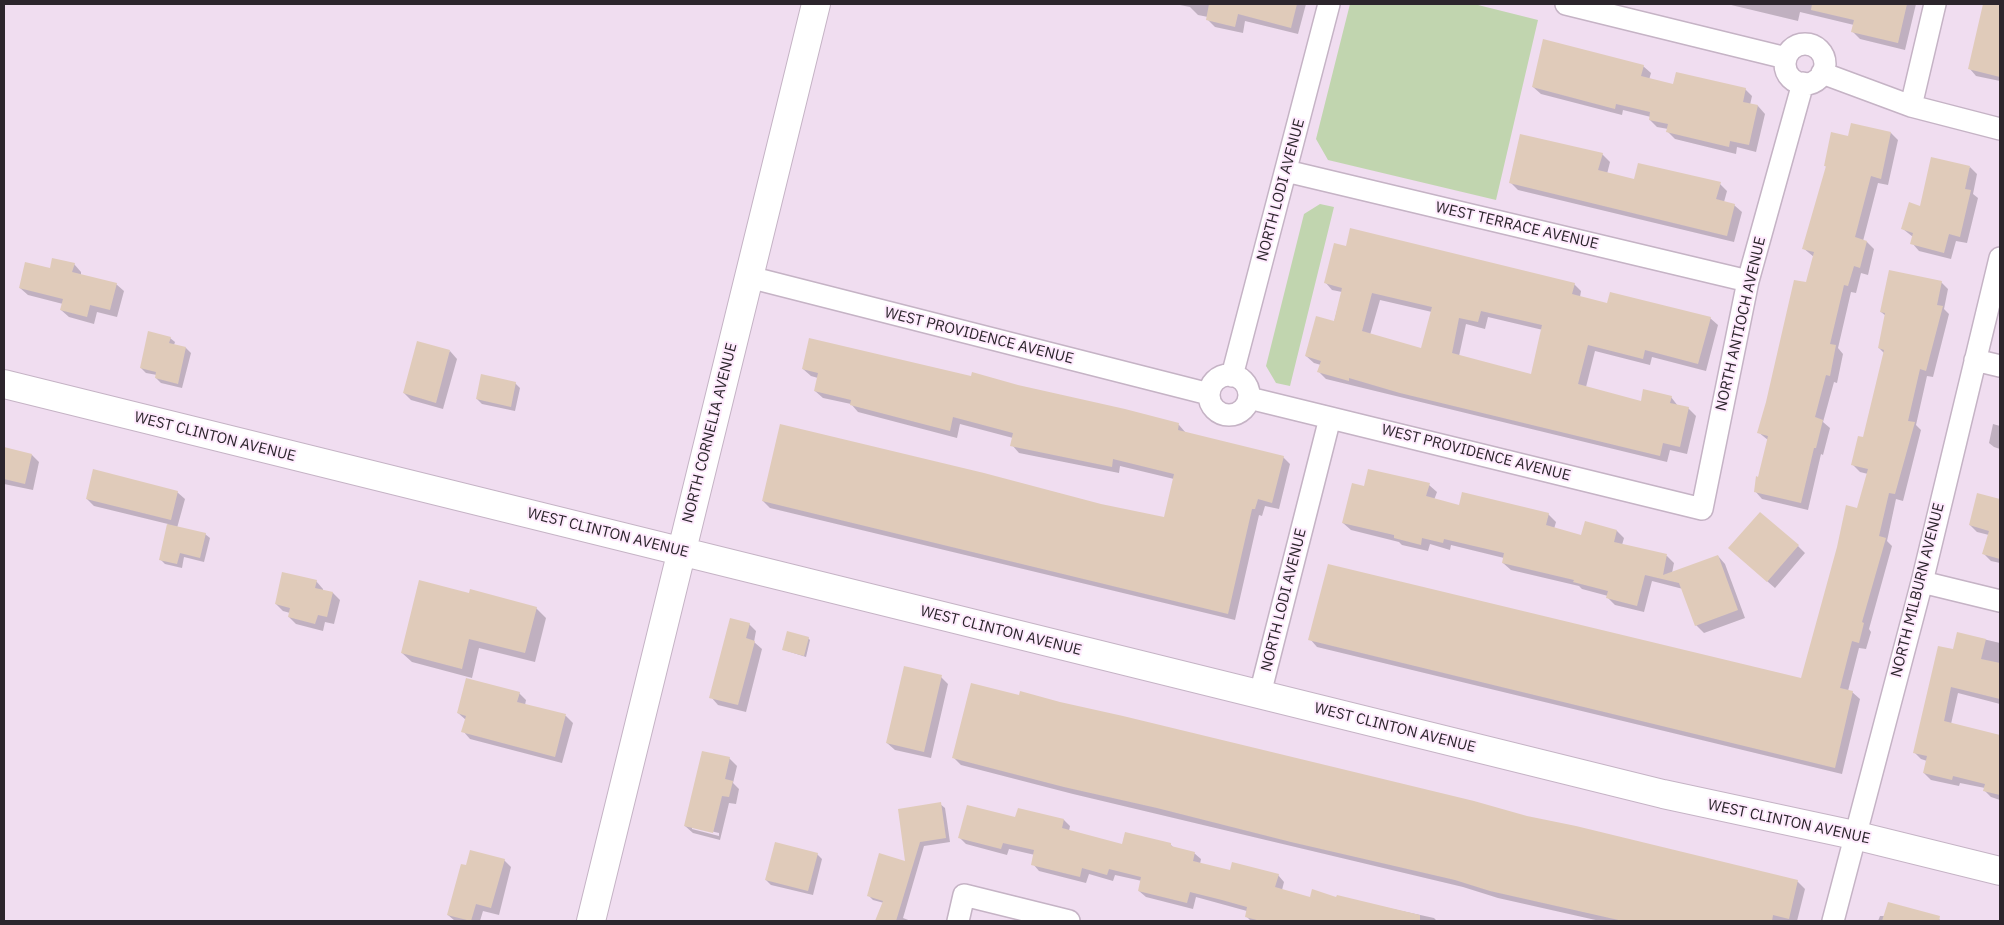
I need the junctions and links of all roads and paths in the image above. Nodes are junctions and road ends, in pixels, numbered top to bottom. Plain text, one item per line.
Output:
1 (816, 4) edge
2 (1329, 4) edge
3 (1566, 4) edge
4 (1935, 4) edge
5 (1786, 58) junction
6 (1822, 73) junction
7 (1803, 83) junction
8 (1911, 106) junction
9 (2000, 129) edge
10 (1286, 171) junction
11 (2000, 258) edge
12 (748, 277) junction
13 (1748, 281) junction
14 (1975, 360) junction
15 (2000, 366) edge
16 (1232, 376) junction
17 (4, 384) edge
18 (1210, 394) junction
19 (1249, 398) junction
20 (1330, 418) junction
21 (1702, 509) joint
22 (681, 551) junction
23 (1922, 582) junction
24 (2000, 601) edge
25 (1260, 694) junction
26 (1854, 835) junction
27 (2000, 871) edge
28 (591, 921) edge
29 (958, 921) edge
30 (1069, 921) edge
31 (1833, 921) edge

1 - 12 main road, NORTH CORNELIA AVENUE
2 - 10 street, NORTH LODI AVENUE
3 - 5 street
4 - 8 street
5 - 6 street
5 - 7 street
6 - 7 street
6 - 8 street
7 - 13 street, NORTH ANTIOCH AVENUE
8 - 9 street
10 - 13 street, WEST TERRACE AVENUE
10 - 16 street, NORTH LODI AVENUE
11 - 14 street, NORTH MILBURN AVENUE
12 - 18 street, WEST PROVIDENCE AVENUE
12 - 22 main road, NORTH CORNELIA AVENUE
13 - 21 street, NORTH ANTIOCH AVENUE
14 - 15 street
14 - 23 street, NORTH MILBURN AVENUE
16 - 18 street
16 - 19 street
17 - 22 main road, WEST CLINTON AVENUE
18 - 19 street
19 - 20 street, WEST PROVIDENCE AVENUE
20 - 21 street, WEST PROVIDENCE AVENUE
20 - 25 street, NORTH LODI AVENUE
22 - 25 main road, WEST CLINTON AVENUE
22 - 28 main road, NORTH CORNELIA AVENUE
23 - 24 street
23 - 26 street, NORTH MILBURN AVENUE
25 - 26 main road, WEST CLINTON AVENUE
26 - 27 main road, WEST CLINTON AVENUE
26 - 31 street, NORTH MILBURN AVENUE
29 - 30 street

